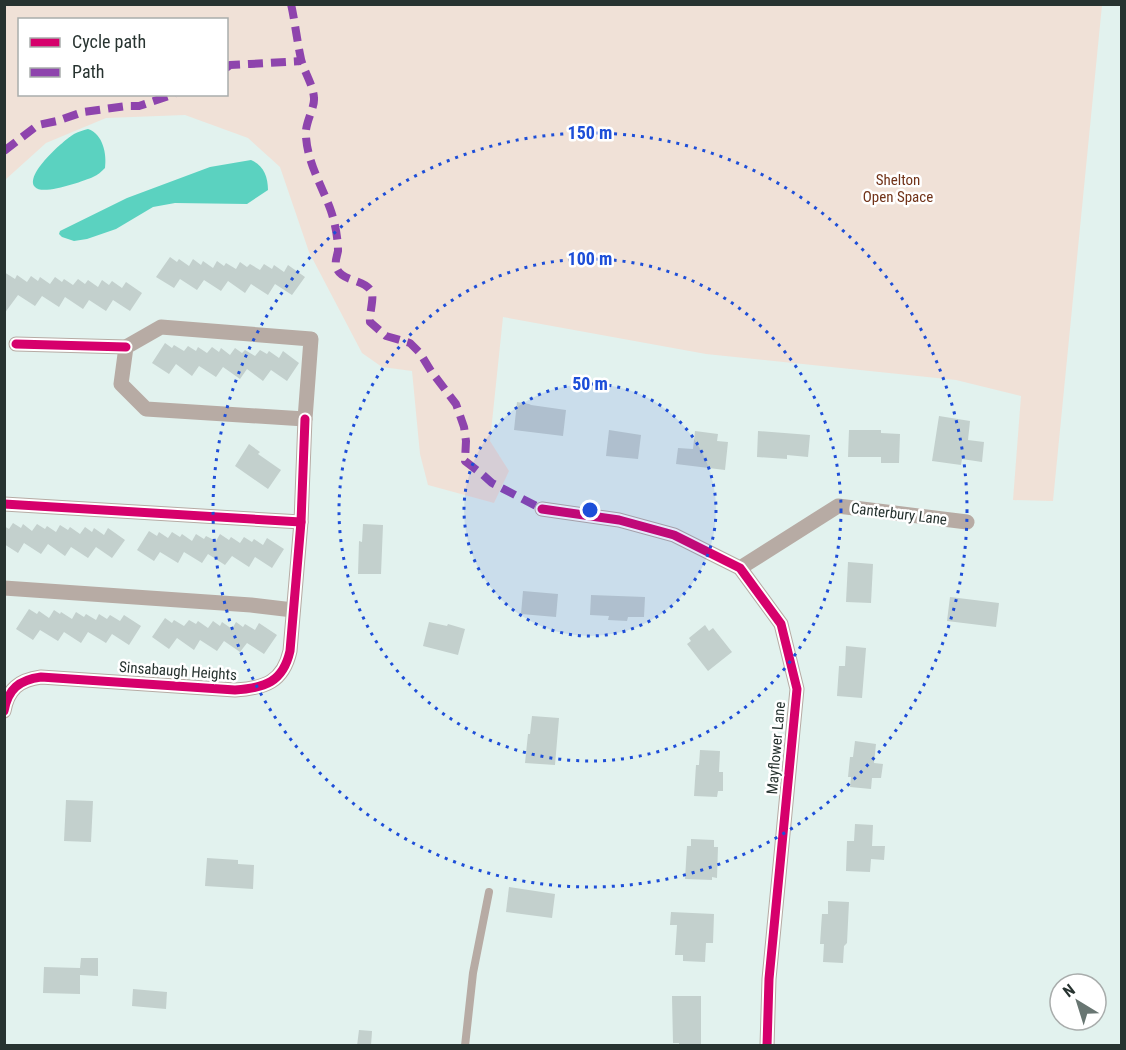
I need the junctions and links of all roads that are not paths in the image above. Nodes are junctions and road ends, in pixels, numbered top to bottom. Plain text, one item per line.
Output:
1 (16, 344) dead end
2 (126, 347) junction
3 (306, 419) junction
4 (4, 504) edge
5 (542, 509) dead end
6 (301, 522) junction
7 (967, 522) dead end
8 (740, 568) junction
9 (4, 588) edge
10 (293, 610) junction
11 (4, 711) edge
12 (489, 892) dead end
13 (465, 1046) edge
14 (767, 1046) edge

1 - 2 street
2 - 3 street
2 - 3 street, Sinsabaugh Heights
3 - 6 street, Sinsabaugh Heights
4 - 6 street
5 - 8 street, Mayflower Lane
6 - 10 street, Sinsabaugh Heights
7 - 8 street, Canterbury Lane
8 - 14 street, Mayflower Lane
9 - 10 street
10 - 11 street, Sinsabaugh Heights
12 - 13 lane

